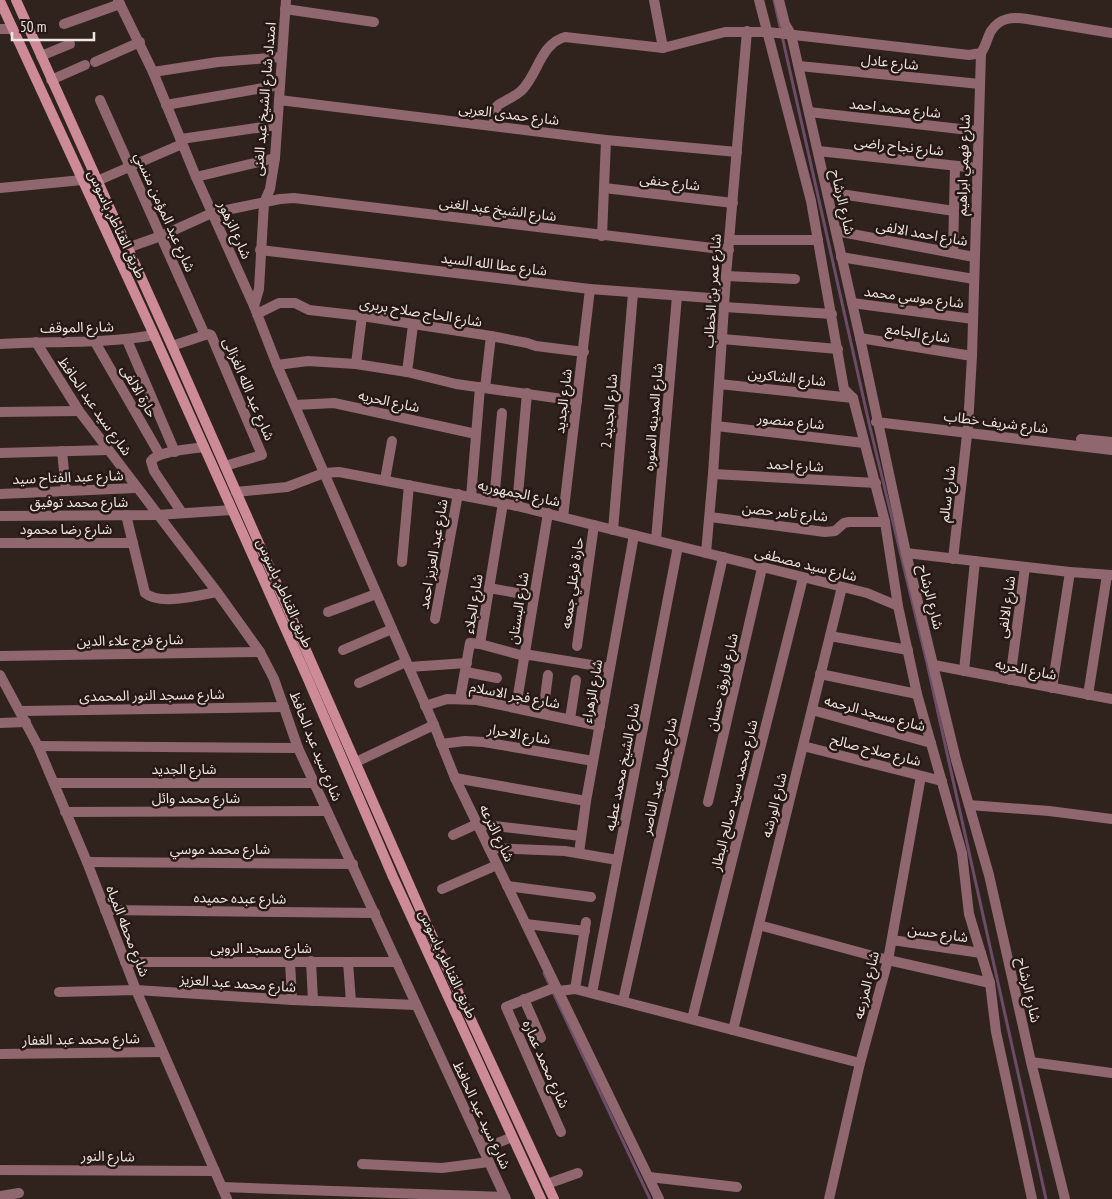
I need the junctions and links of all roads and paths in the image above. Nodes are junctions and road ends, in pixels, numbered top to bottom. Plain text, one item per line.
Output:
1 (16, 0) edge
2 (654, 0) edge
3 (759, 0) edge
4 (780, 0) edge
5 (0, 1) edge
6 (119, 2) edge
7 (285, 4) edge
8 (374, 22) dead end
9 (64, 24) dead end
10 (0, 29) edge
11 (13, 29) junction
12 (746, 31) junction
13 (770, 32) junction
14 (1112, 33) edge
15 (791, 34) junction
16 (140, 42) junction
17 (70, 44) dead end
18 (663, 48) junction
19 (981, 53) junction
20 (40, 56) junction
21 (281, 57) junction
22 (798, 66) junction
23 (153, 72) junction
24 (51, 80) junction
25 (980, 84) junction
26 (280, 85) junction
27 (100, 100) dead end
28 (279, 100) junction
29 (166, 105) junction
30 (809, 112) junction
31 (277, 125) junction
32 (494, 126) junction
33 (978, 131) junction
34 (606, 140) junction
35 (182, 142) junction
36 (818, 151) junction
37 (737, 152) junction
38 (275, 158) junction
39 (129, 166) junction
40 (955, 166) junction
41 (977, 168) junction
42 (196, 177) junction
43 (82, 180) junction
44 (97, 181) junction
45 (0, 188) edge
46 (604, 188) junction
47 (827, 192) junction
48 (264, 203) junction
49 (733, 203) junction
50 (954, 211) junction
51 (212, 213) junction
52 (836, 231) junction
53 (160, 236) junction
54 (602, 236) junction
55 (818, 240) junction
56 (730, 245) junction
57 (127, 248) junction
58 (260, 250) junction
59 (953, 253) junction
60 (841, 257) junction
61 (974, 257) junction
62 (726, 276) junction
63 (795, 279) dead end
64 (974, 279) junction
65 (590, 289) junction
66 (633, 293) junction
67 (677, 296) junction
68 (724, 303) junction
69 (852, 304) junction
70 (255, 310) junction
71 (832, 314) junction
72 (362, 316) junction
73 (973, 319) junction
74 (413, 325) junction
75 (154, 335) junction
76 (206, 335) junction
77 (491, 336) junction
78 (860, 338) junction
79 (722, 339) junction
80 (127, 340) junction
81 (36, 342) junction
82 (94, 342) junction
83 (0, 344) edge
84 (172, 346) junction
85 (838, 349) junction
86 (584, 352) junction
87 (972, 356) junction
88 (356, 364) junction
89 (278, 365) junction
90 (407, 372) junction
91 (719, 384) junction
92 (482, 387) junction
93 (527, 393) junction
94 (853, 398) junction
95 (577, 401) junction
96 (295, 405) junction
97 (79, 411) junction
98 (0, 412) edge
99 (502, 413) dead end
100 (876, 422) junction
101 (716, 426) junction
102 (968, 429) junction
103 (476, 434) junction
104 (392, 441) dead end
105 (1112, 442) edge
106 (864, 443) junction
107 (204, 447) junction
108 (108, 450) junction
109 (1112, 450) edge
110 (62, 451) junction
111 (176, 452) junction
112 (0, 453) edge
113 (160, 455) junction
114 (225, 466) junction
115 (324, 473) junction
116 (713, 474) junction
117 (385, 480) junction
118 (876, 484) junction
119 (409, 485) junction
120 (136, 488) junction
121 (66, 491) junction
122 (236, 492) junction
123 (0, 494) edge
124 (458, 494) junction
125 (471, 497) junction
126 (498, 502) junction
127 (517, 506) junction
128 (232, 510) junction
129 (182, 513) junction
130 (548, 514) junction
131 (126, 515) junction
132 (157, 515) junction
133 (0, 516) edge
134 (563, 517) junction
135 (710, 517) junction
136 (885, 522) junction
137 (594, 525) junction
138 (614, 530) junction
139 (634, 535) junction
140 (656, 540) junction
141 (0, 543) edge
142 (133, 543) junction
143 (678, 546) junction
144 (706, 553) junction
145 (906, 553) junction
146 (722, 558) junction
147 (953, 559) junction
148 (975, 561) junction
149 (402, 562) dead end
150 (1025, 567) junction
151 (762, 568) junction
152 (1070, 572) junction
153 (1110, 575) edge
154 (803, 578) junction
155 (842, 587) junction
156 (489, 588) junction
157 (217, 592) junction
158 (376, 594) junction
159 (534, 596) junction
160 (898, 606) junction
161 (328, 612) dead end
162 (435, 619) dead end
163 (392, 630) junction
164 (830, 636) junction
165 (480, 644) junction
166 (577, 646) dead end
167 (343, 650) dead end
168 (908, 650) junction
169 (260, 652) junction
170 (0, 656) edge
171 (524, 656) junction
172 (407, 665) junction
173 (934, 665) junction
174 (466, 668) junction
175 (610, 668) junction
176 (964, 671) junction
177 (820, 674) junction
178 (0, 675) edge
179 (548, 675) dead end
180 (497, 678) dead end
181 (576, 680) dead end
182 (1010, 680) junction
183 (359, 683) dead end
184 (1052, 688) junction
185 (917, 694) junction
186 (1088, 695) junction
187 (460, 698) junction
188 (1112, 699) edge
189 (425, 706) junction
190 (516, 707) junction
191 (284, 708) junction
192 (812, 710) junction
193 (20, 711) junction
194 (543, 713) junction
195 (570, 719) junction
196 (0, 722) edge
197 (26, 722) junction
198 (434, 725) junction
199 (600, 726) junction
200 (931, 743) junction
201 (441, 744) junction
202 (38, 746) junction
203 (803, 746) junction
204 (298, 748) junction
205 (356, 762) junction
206 (593, 762) junction
207 (921, 776) junction
208 (455, 778) junction
209 (942, 781) junction
210 (54, 783) junction
211 (315, 783) junction
212 (586, 801) junction
213 (708, 802) dead end
214 (969, 805) junction
215 (327, 811) junction
216 (66, 812) junction
217 (1112, 819) edge
218 (477, 824) junction
219 (453, 835) dead end
220 (581, 836) junction
221 (489, 848) junction
222 (579, 853) junction
223 (618, 860) junction
224 (87, 862) junction
225 (352, 864) junction
226 (497, 865) junction
227 (507, 886) junction
228 (442, 889) dead end
229 (591, 897) dead end
230 (105, 910) junction
231 (375, 913) junction
232 (526, 924) junction
233 (759, 925) junction
234 (892, 940) junction
235 (981, 953) junction
236 (888, 960) junction
237 (290, 961) junction
238 (311, 961) junction
239 (125, 962) junction
240 (348, 962) junction
241 (397, 962) junction
242 (990, 983) junction
243 (557, 989) junction
244 (575, 989) junction
245 (136, 990) junction
246 (59, 992) dead end
247 (592, 993) junction
248 (292, 1000) junction
249 (524, 1000) junction
250 (313, 1001) junction
251 (623, 1001) junction
252 (351, 1002) junction
253 (416, 1005) junction
254 (692, 1019) junction
255 (733, 1030) junction
256 (541, 1038) dead end
257 (162, 1052) junction
258 (0, 1054) edge
259 (1031, 1062) junction
260 (860, 1063) junction
261 (1112, 1073) edge
262 (561, 1132) dead end
263 (512, 1137) junction
264 (483, 1149) junction
265 (489, 1162) junction
266 (362, 1164) dead end
267 (0, 1170) edge
268 (215, 1171) junction
269 (578, 1172) dead end
270 (649, 1177) junction
271 (547, 1184) junction
272 (222, 1187) junction
273 (737, 1188) dead end
274 (19, 1193) dead end
275 (0, 1196) edge
276 (506, 1198) edge
277 (227, 1199) edge
278 (541, 1199) edge
279 (554, 1199) edge
280 (659, 1199) edge
281 (829, 1199) edge
282 (1032, 1199) edge
283 (1065, 1199) edge

1 - 20 main road, طريق القناطر, باسوس
2 - 18 street
3 - 13 street
4 - 15 street, شارع الرشاح
5 - 11 main road, طريق القناطر, باسوس
6 - 9 street
6 - 16 street, شارع الزهور
7 - 8 street
7 - 21 street, امتداد شارع الشيخ عبد الغنى
10 - 11 street
11 - 43 main road, طريق القناطر, باسوس
12 - 13 street
12 - 18 street
12 - 37 street, شارع عمر بن الخطاب
13 - 15 street
13 - 55 street
14 - 19 street
15 - 19 street
15 - 22 street, شارع الرشاح
16 - 23 street, شارع الزهور
16 - 24 street
17 - 20 street
18 - 32 street
19 - 25 street, شارع فهمي ابراهيم
20 - 24 main road, طريق القناطر, باسوس
21 - 23 street
21 - 26 street, امتداد شارع الشيخ عبد الغنى
22 - 25 street, شارع عادل
22 - 30 street, شارع الرشاح
23 - 29 street, شارع الزهور
24 - 44 main road, طريق القناطر, باسوس
25 - 33 street, شارع فهمي ابراهيم
26 - 28 street, امتداد شارع الشيخ عبد الغنى
26 - 29 street
27 - 39 street, شارع عبد المؤمن منسي
28 - 31 street, امتداد شارع الشيخ عبد الغنى
28 - 32 street, شارع حمدى العربى
29 - 35 street, شارع الزهور
30 - 33 street, شارع محمد احمد
30 - 36 street, شارع الرشاح
31 - 35 street
31 - 38 street, امتداد شارع الشيخ عبد الغنى
32 - 34 street, شارع حمدى العربى
33 - 41 street, شارع فهمي ابراهيم
34 - 37 street, شارع حمدى العربى
34 - 46 street
35 - 39 street
35 - 42 street, شارع الزهور
36 - 40 street, شارع نجاح راضى
36 - 47 street, شارع الرشاح
37 - 49 street, شارع عمر بن الخطاب
38 - 42 street
38 - 48 street, امتداد شارع الشيخ عبد الغنى
39 - 44 street
39 - 53 street, شارع عبد المؤمن منسي
40 - 41 street, شارع نجاح راضى
40 - 50 street
41 - 61 street, شارع فهمي ابراهيم
42 - 51 street, شارع الزهور
43 - 45 street
43 - 75 main road, طريق القناطر, باسوس
44 - 57 main road, طريق القناطر, باسوس
46 - 49 street, شارع حنفى
46 - 54 street
47 - 50 street
47 - 52 street, شارع الرشاح
48 - 51 street
48 - 54 street, شارع الشيخ عبد الغنى
48 - 58 street, امتداد شارع الشيخ عبد الغنى
49 - 56 street, شارع عمر بن الخطاب
50 - 59 street
51 - 53 street
51 - 70 street, شارع الزهور
52 - 59 street, شارع احمد الالفى
52 - 60 street, شارع الرشاح
53 - 57 street
53 - 76 street, شارع عبد المؤمن منسي
54 - 56 street, شارع الشيخ عبد الغنى
55 - 56 street, شارع الشيخ عبد الغنى
55 - 71 street
56 - 62 street, شارع عمر بن الخطاب
57 - 84 main road, طريق القناطر, باسوس
58 - 65 street, شارع عطا الله السيد
58 - 70 street, امتداد شارع الشيخ عبد الغنى
59 - 61 street, شارع احمد الالفى
60 - 64 street
60 - 69 street, شارع الرشاح
61 - 64 street, شارع فهمي ابراهيم
62 - 63 street
62 - 68 street, شارع عمر بن الخطاب
64 - 73 street, شارع فهمي ابراهيم
65 - 66 street, شارع عطا الله السيد
65 - 86 street, شارع الجديد
66 - 67 street, شارع عطا الله السيد
66 - 138 street, شارع الجديد 2
67 - 68 street, شارع عطا الله السيد
67 - 140 street, شارع المدينه المنوره
68 - 71 street, شارع عطا الله السيد
68 - 79 street, شارع عمر بن الخطاب
69 - 73 street, شارع موسي محمد
69 - 78 street, شارع الرشاح
70 - 72 street, شارع الحاج صلاح بربرى
70 - 89 street, شارع الزهور
71 - 85 street
72 - 74 street, شارع الحاج صلاح بربرى
72 - 88 street
73 - 87 street, شارع فهمي ابراهيم
74 - 77 street, شارع الحاج صلاح بربرى
74 - 90 street
75 - 80 street, شارع الموقف
75 - 107 main road, طريق القناطر, باسوس
76 - 84 street, شارع عبد الله الغزالى
76 - 114 street, شارع عبد الله الغزالى
77 - 86 street, شارع الحاج صلاح بربرى
77 - 92 street
78 - 87 street, شارع الجامع
78 - 100 street, شارع الرشاح
79 - 85 street
79 - 91 street, شارع عمر بن الخطاب
80 - 82 street, شارع الموقف
80 - 111 street
81 - 82 street, شارع الموقف
81 - 83 street, شارع الموقف
81 - 97 street, شارع سيد عبد الحافظ
82 - 113 street, حارة الالفى
84 - 114 main road, طريق القناطر, باسوس
85 - 94 street
86 - 95 street, شارع الجديد
87 - 102 street, شارع فهمي ابراهيم
88 - 89 street
88 - 90 street
89 - 96 street, شارع الزهور
90 - 92 street
91 - 94 street, شارع الشاكرين
91 - 101 street, شارع عمر بن الخطاب
92 - 93 street
92 - 103 street
93 - 95 street
93 - 127 street
94 - 106 street
95 - 134 street, شارع الجديد
96 - 103 street, شارع الحريه
96 - 115 street, شارع الزهور
97 - 98 street
97 - 108 street, شارع سيد عبد الحافظ
99 - 126 street, شارع الجلاء
100 - 102 street, شارع شريف خطاب
100 - 145 street, شارع الرشاح
101 - 106 street, شارع منصور
101 - 116 street, شارع عمر بن الخطاب
102 - 105 street, شارع شريف خطاب
102 - 109 street, شارع شريف خطاب
102 - 147 street, شارع سالم
103 - 125 street
104 - 117 street
106 - 118 street
107 - 111 street
107 - 128 main road, طريق القناطر, باسوس
108 - 110 street
108 - 120 street, شارع سيد عبد الحافظ
110 - 112 street
110 - 121 street
111 - 113 street
113 - 129 street
114 - 122 main road, طريق القناطر, باسوس
115 - 117 street, شارع الجمهوريه
115 - 122 street
115 - 158 street, شارع الترعه
116 - 118 street, شارع احمد
116 - 135 street, شارع عمر بن الخطاب
117 - 119 street, شارع الجمهوريه
118 - 136 street
119 - 124 street, شارع الجمهوريه
119 - 149 street
120 - 121 street, شارع عبد الفتاح سيد
120 - 132 street, شارع سيد عبد الحافظ
121 - 123 street, شارع عبد الفتاح سيد
122 - 205 main road, طريق القناطر, باسوس
124 - 125 street, شارع الجمهوريه
124 - 162 street, شارع عبد العزيز احمد
125 - 126 street, شارع الجمهوريه
126 - 127 street, شارع الجمهوريه
126 - 156 street, شارع الجلاء
127 - 130 street, شارع الجمهوريه
128 - 129 street, شارع محمد توفيق
128 - 263 main road, طريق القناطر, باسوس
129 - 132 street, شارع محمد توفيق
130 - 134 street, شارع الجمهوريه
130 - 159 street, شارع البستان
131 - 132 street, شارع محمد توفيق
131 - 133 street, شارع محمد توفيق
131 - 142 street
132 - 157 street, شارع سيد عبد الحافظ
134 - 137 street, شارع الجمهوريه
135 - 136 street, شارع تامر حصن
135 - 144 street, شارع عمر بن الخطاب
136 - 160 street
137 - 138 street, شارع الجمهوريه
137 - 166 street, حارة فرغلي جمعه
138 - 139 street, شارع الجمهوريه
139 - 140 street, شارع الجمهوريه
139 - 175 street, شارع الزهراء
140 - 143 street, شارع الجمهوريه
141 - 142 street, شارع رضا محمود
142 - 157 street
143 - 144 street, شارع الجمهوريه
143 - 223 street, شارع الشيخ محمد عطيه
144 - 146 street, شارع سيد مصطفى
145 - 147 street
145 - 173 street, شارع الرشاح
146 - 151 street, شارع سيد مصطفى
146 - 251 street, شارع جمال عبد الناصر
147 - 148 street
148 - 150 street
148 - 176 street
150 - 152 street
150 - 182 street, شارع الالفى
151 - 154 street, شارع سيد مصطفى
151 - 213 street, شارع فاروق حسان
152 - 153 street
152 - 184 street
153 - 186 street
154 - 155 street, شارع سيد مصطفى
154 - 254 street, شارع محمد سيد صالح البطار
155 - 160 street, شارع سيد مصطفى
155 - 164 street, شارع الورشه
156 - 159 street
156 - 165 street, شارع الجلاء
157 - 169 street, شارع سيد عبد الحافظ
158 - 161 street
158 - 163 street, شارع الترعه
159 - 171 street, شارع البستان
160 - 168 street
163 - 167 street
163 - 172 street, شارع الترعه
164 - 168 street
164 - 177 street, شارع الورشه
165 - 171 street
165 - 174 street, شارع الجلاء
168 - 185 street
169 - 170 street, شارع فرج علاء الدين
169 - 191 street, شارع سيد عبد الحافظ
171 - 175 street
171 - 190 street, شارع البستان
172 - 174 street
172 - 183 street
172 - 189 street, شارع الترعه
173 - 176 street, شارع الحريه
173 - 214 street, شارع الرشاح
174 - 180 street
174 - 187 street, شارع الجلاء
175 - 199 street, شارع الزهراء
176 - 182 street, شارع الحريه
177 - 185 street
177 - 192 street, شارع الورشه
178 - 193 street, شارع محطه المياه
179 - 194 street
181 - 195 street
182 - 184 street, شارع الحريه
184 - 186 street, شارع الحريه
185 - 200 street
186 - 188 street, شارع الحريه
187 - 189 street, شارع فجر الاسلام
187 - 190 street, شارع فجر الاسلام
189 - 198 street, شارع الترعه
190 - 194 street, شارع فجر الاسلام
191 - 193 street, شارع مسجد النور المحمدى
191 - 204 street, شارع سيد عبد الحافظ
192 - 200 street, شارع مسجد الرحمه
192 - 203 street, شارع الورشه
193 - 197 street, شارع محطه المياه
194 - 195 street, شارع فجر الاسلام
195 - 199 street, شارع فجر الاسلام
196 - 197 street
197 - 202 street, شارع محطه المياه
198 - 201 street, شارع الترعه
198 - 205 street
199 - 206 street, شارع الزهراء
200 - 209 street
201 - 206 street, شارع الاحرار
201 - 208 street, شارع الترعه
202 - 204 street
202 - 210 street, شارع محطه المياه
203 - 207 street, شارع صلاح صالح
203 - 233 street, شارع الورشه
204 - 211 street, شارع سيد عبد الحافظ
205 - 271 main road, طريق القناطر, باسوس
206 - 212 street, شارع الزهراء
207 - 209 street, شارع صلاح صالح
207 - 234 street, شارع المزرعه
208 - 212 street
208 - 218 street, شارع الترعه
209 - 235 street
210 - 211 street, شارع الجديد
210 - 216 street, شارع محطه المياه
211 - 215 street, شارع سيد عبد الحافظ
212 - 220 street, شارع الزهراء
214 - 217 street
214 - 259 street, شارع الرشاح
215 - 216 street, شارع محمد وائل
215 - 225 street, شارع سيد عبد الحافظ
216 - 224 street, شارع محطه المياه
218 - 219 street
218 - 220 street
218 - 221 street, شارع الترعه
220 - 222 street, شارع الزهراء
221 - 222 street
221 - 226 street, شارع الترعه
222 - 223 street
223 - 247 street, شارع الشيخ محمد عطيه
224 - 225 street, شارع محمد موسي
224 - 230 street, شارع محطه المياه
225 - 231 street, شارع سيد عبد الحافظ
226 - 227 street, شارع الترعه
226 - 228 street
227 - 229 street
227 - 232 street, شارع الترعه
230 - 231 street, شارع عبده حميده
230 - 239 street, شارع محطه المياه
231 - 241 street, شارع سيد عبد الحافظ
232 - 243 street, شارع الترعه
232 - 244 street
233 - 236 street
233 - 255 street, شارع الورشه
234 - 235 street, شارع حسن
234 - 236 street, شارع المزرعه
235 - 242 street
236 - 242 street
236 - 260 street, شارع المزرعه
237 - 238 street, شارع مسجد الروبى
237 - 239 street, شارع مسجد الروبى
237 - 248 street
238 - 240 street, شارع مسجد الروبى
238 - 250 street
239 - 245 street, شارع محطه المياه
240 - 241 street, شارع مسجد الروبى
240 - 252 street
241 - 253 street, شارع سيد عبد الحافظ
242 - 282 street
243 - 244 street
243 - 249 street
243 - 270 street, شارع الترعه
244 - 247 street
245 - 246 street, شارع محمد عبد العزيز
245 - 248 street, شارع محمد عبد العزيز
245 - 257 street, شارع محطه المياه
247 - 251 street
248 - 250 street, شارع محمد عبد العزيز
249 - 256 street
249 - 262 street, شارع محمد عماره
250 - 252 street, شارع محمد عبد العزيز
251 - 254 street
252 - 253 street, شارع محمد عبد العزيز
253 - 264 street, شارع سيد عبد الحافظ
254 - 255 street
255 - 260 street
257 - 258 street, شارع محمد عبد الغفار
257 - 268 street, شارع محطه المياه
259 - 261 street
259 - 283 street, شارع الرشاح
260 - 281 street, شارع المزرعه
263 - 264 street
263 - 278 main road, طريق القناطر, باسوس
264 - 265 street, شارع سيد عبد الحافظ
265 - 266 street
265 - 276 street, شارع سيد عبد الحافظ
267 - 268 street, شارع النور
268 - 272 street, شارع محطه المياه
269 - 271 street
270 - 273 street
270 - 280 street, شارع الترعه
271 - 279 main road, طريق القناطر, باسوس
272 - 276 street
272 - 277 street, شارع محطه المياه
274 - 275 street

